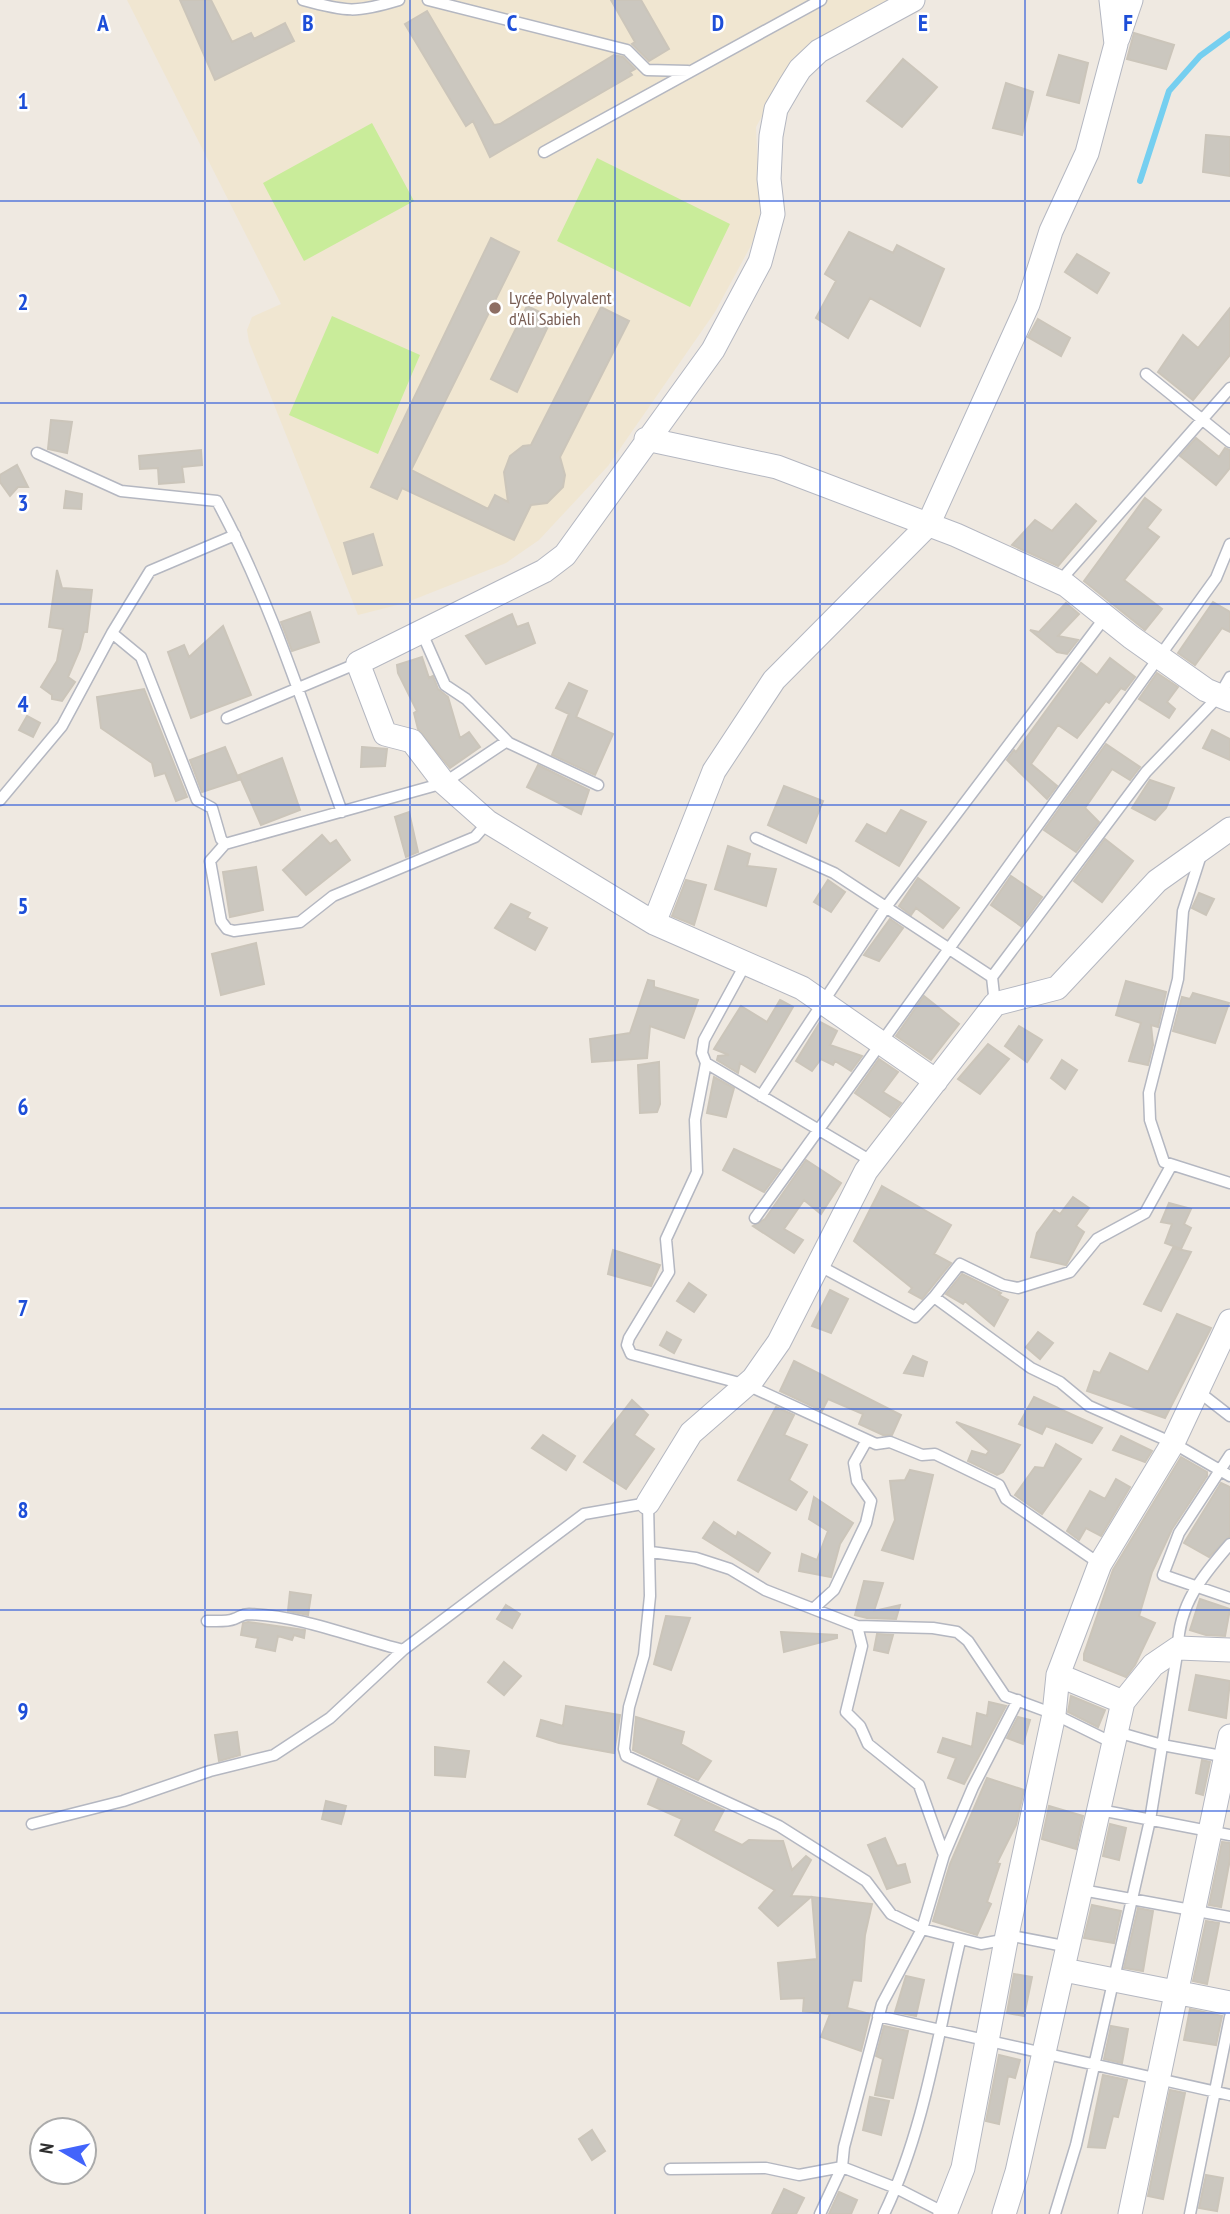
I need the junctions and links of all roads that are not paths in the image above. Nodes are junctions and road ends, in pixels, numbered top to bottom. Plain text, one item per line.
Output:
1 (303, 0) edge
2 (400, 0) edge
3 (428, 0) edge
4 (821, 0) edge
5 (914, 0) edge
6 (1111, 0) edge
7 (1131, 0) edge
8 (1115, 44) junction
9 (691, 71) junction
10 (544, 152) dead end
11 (1146, 374) dead end
12 (1230, 388) edge
13 (1202, 419) junction
14 (646, 439) junction
15 (1230, 442) edge
16 (37, 453) dead end
17 (928, 525) junction
18 (235, 534) junction
19 (1230, 544) edge
20 (1059, 582) junction
21 (1106, 617) junction
22 (112, 633) junction
23 (422, 633) junction
24 (1159, 657) junction
25 (358, 663) junction
26 (298, 690) junction
27 (1226, 691) edge
28 (227, 718) dead end
29 (507, 741) junction
30 (444, 783) junction
31 (598, 785) dead end
32 (0, 800) edge
33 (342, 812) junction
34 (488, 822) junction
35 (1230, 829) edge
36 (755, 838) dead end
37 (225, 844) junction
38 (1202, 849) junction
39 (886, 907) junction
40 (654, 923) junction
41 (949, 948) junction
42 (746, 964) junction
43 (992, 977) junction
44 (823, 1002) junction
45 (995, 1004) junction
46 (881, 1043) junction
47 (706, 1063) junction
48 (936, 1081) junction
49 (761, 1096) junction
50 (819, 1130) junction
51 (873, 1162) junction
52 (1171, 1166) junction
53 (1230, 1183) edge
54 (755, 1218) dead end
55 (818, 1265) junction
56 (934, 1297) junction
57 (1230, 1321) edge
58 (747, 1385) junction
59 (1199, 1392) junction
60 (1230, 1416) edge
61 (867, 1440) junction
62 (1173, 1443) junction
63 (1230, 1455) edge
64 (1226, 1472) edge
65 (648, 1503) junction
66 (1230, 1544) edge
67 (651, 1552) junction
68 (1100, 1564) junction
69 (1195, 1585) junction
70 (1230, 1598) edge
71 (813, 1609) junction
72 (207, 1620) dead end
73 (857, 1626) junction
74 (1178, 1648) junction
75 (403, 1650) junction
76 (1230, 1650) edge
77 (1058, 1675) junction
78 (1017, 1700) junction
79 (1123, 1702) junction
80 (1054, 1714) junction
81 (1116, 1738) junction
82 (1162, 1745) junction
83 (1229, 1750) edge
84 (1100, 1810) junction
85 (1150, 1820) junction
86 (32, 1824) dead end
87 (1221, 1833) edge
88 (944, 1855) junction
89 (1082, 1890) junction
90 (1131, 1899) junction
91 (1195, 1911) junction
92 (1230, 1917) edge
93 (922, 1929) junction
94 (1007, 1935) junction
95 (960, 1941) junction
96 (1069, 1947) junction
97 (1064, 1970) junction
98 (1115, 1980) junction
99 (1178, 1993) junction
100 (1230, 2003) edge
101 (878, 2016) junction
102 (1230, 2017) edge
103 (939, 2030) junction
104 (988, 2041) junction
105 (1044, 2053) junction
106 (1095, 2065) junction
107 (1160, 2079) junction
108 (1215, 2092) junction
109 (1230, 2095) edge
110 (842, 2167) junction
111 (670, 2169) dead end
112 (897, 2188) junction
113 (820, 2214) edge
114 (884, 2214) edge
115 (946, 2214) edge
116 (1004, 2214) edge
117 (1055, 2214) edge
118 (1130, 2214) edge
119 (1190, 2214) edge

1 - 2 lane
3 - 9 lane
4 - 9 lane
5 - 14 street
6 - 8 street
7 - 8 street
8 - 17 street
9 - 10 lane
11 - 13 lane
12 - 13 lane
13 - 15 lane
13 - 20 lane
14 - 17 street
14 - 23 street
16 - 18 lane
17 - 20 street
17 - 40 street
18 - 22 lane
18 - 26 lane
19 - 24 lane
20 - 21 street
21 - 24 street
21 - 39 lane
22 - 32 lane
22 - 37 lane
23 - 25 street
23 - 29 lane
24 - 27 street
24 - 41 lane
25 - 26 lane
25 - 30 street
26 - 28 lane
26 - 33 lane
27 - 43 lane
29 - 30 lane
29 - 31 lane
30 - 33 lane
30 - 34 street
33 - 37 lane
34 - 37 lane
34 - 40 street
35 - 38 street
36 - 39 lane
38 - 45 street
38 - 52 lane
39 - 41 lane
39 - 44 lane
40 - 42 street
41 - 43 lane
41 - 46 lane
42 - 44 street
42 - 47 lane
43 - 45 lane
44 - 46 street
44 - 49 lane
45 - 48 street
46 - 48 street
46 - 50 lane
47 - 49 lane
47 - 58 lane
48 - 51 street
49 - 50 lane
50 - 51 lane
50 - 54 lane
51 - 55 street
52 - 53 lane
52 - 56 lane
55 - 56 lane
55 - 58 street
56 - 62 lane
57 - 59 street
58 - 61 lane
58 - 65 street
59 - 60 lane
59 - 62 street
61 - 68 lane
61 - 71 lane
62 - 64 lane
62 - 68 street
63 - 64 lane
64 - 69 lane
65 - 67 lane
65 - 75 lane
66 - 69 lane
67 - 71 lane
67 - 93 lane
68 - 77 street
69 - 70 lane
69 - 74 lane
71 - 73 lane
72 - 75 lane
73 - 78 lane
73 - 88 lane
74 - 76 street
74 - 79 street
74 - 82 lane
75 - 86 lane
77 - 79 street
77 - 80 street
78 - 80 lane
78 - 88 lane
79 - 81 street
80 - 81 lane
80 - 94 street
81 - 82 lane
81 - 84 street
82 - 83 lane
82 - 85 lane
83 - 87 street
84 - 85 lane
84 - 89 street
85 - 87 lane
85 - 90 lane
87 - 91 street
88 - 93 lane
89 - 90 lane
89 - 96 street
90 - 91 lane
90 - 98 lane
91 - 92 lane
91 - 99 street
93 - 95 lane
93 - 101 lane
94 - 95 lane
94 - 96 lane
94 - 104 street
95 - 103 lane
96 - 97 street
97 - 98 street
97 - 105 street
98 - 99 street
98 - 106 lane
99 - 100 street
99 - 107 street
101 - 103 lane
101 - 110 lane
102 - 108 lane
103 - 104 lane
103 - 112 lane
104 - 105 lane
104 - 115 street
105 - 106 lane
105 - 116 street
106 - 107 lane
106 - 117 lane
107 - 108 lane
107 - 118 street
108 - 109 lane
108 - 119 lane
110 - 111 lane
110 - 112 lane
110 - 113 lane
112 - 114 lane
112 - 115 lane

